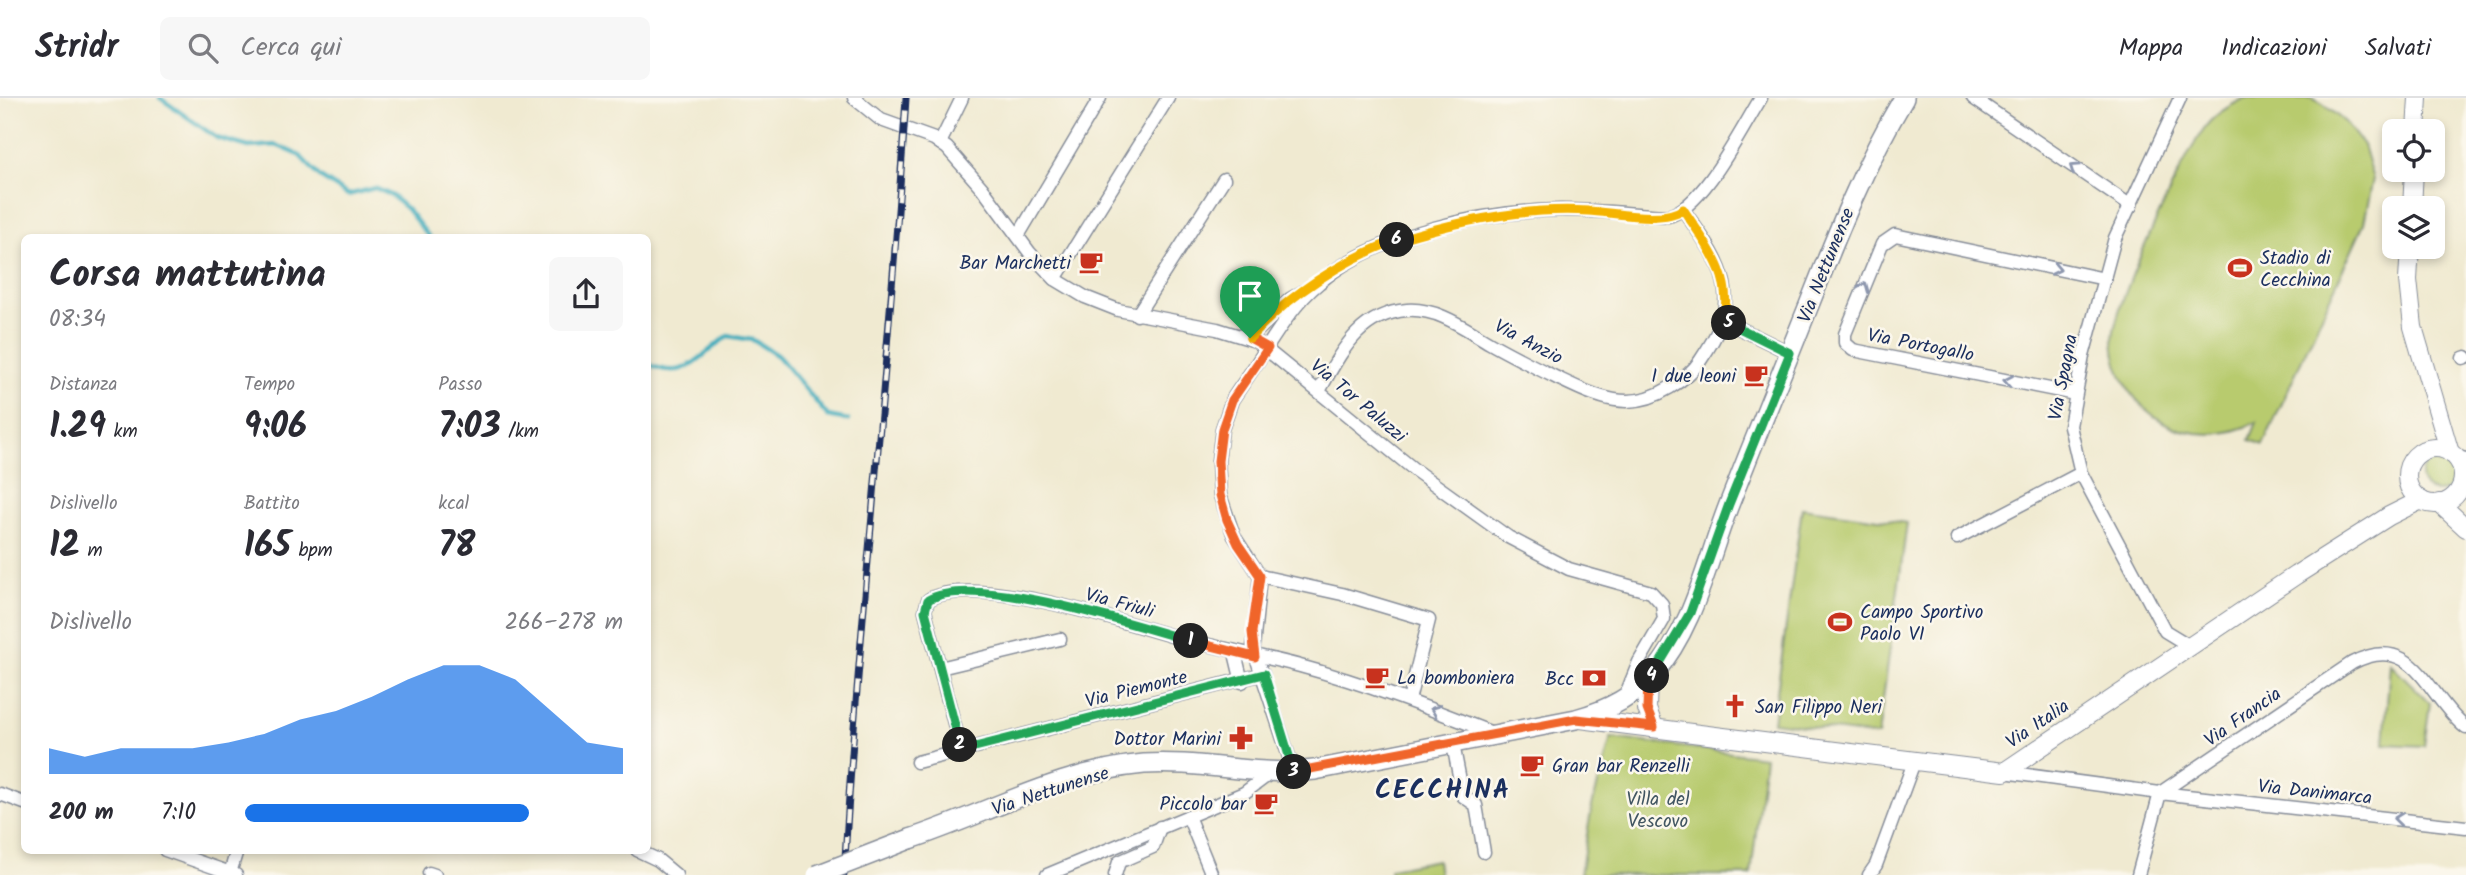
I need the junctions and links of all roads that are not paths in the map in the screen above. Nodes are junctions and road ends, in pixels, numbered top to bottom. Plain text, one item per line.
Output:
1 (854, 98) edge
2 (962, 98) edge
3 (1100, 98) edge
4 (1168, 98) edge
5 (1761, 98) edge
6 (1904, 98) edge
7 (1973, 98) edge
8 (2418, 98) edge
9 (2176, 99) edge
10 (2417, 119) edge
11 (940, 143) junction
12 (1224, 179) dead end
13 (2131, 206) junction
14 (1683, 209) junction
15 (1018, 236) junction
16 (2409, 259) edge
17 (1055, 279) junction
18 (2105, 279) junction
19 (1319, 283) junction
20 (1137, 315) junction
21 (1723, 320) junction
22 (1250, 338) junction
23 (1268, 348) junction
24 (1790, 353) junction
25 (1319, 391) junction
26 (2075, 394) junction
27 (2455, 465) edge
28 (2081, 473) junction
29 (2408, 481) junction
30 (2430, 501) junction
31 (2466, 515) edge
32 (2389, 516) junction
33 (2466, 528) edge
34 (1957, 538) dead end
35 (1260, 576) junction
36 (1060, 639) dead end
37 (2188, 645) junction
38 (1236, 653) junction
39 (1255, 657) junction
40 (940, 668) junction
41 (1264, 674) junction
42 (1648, 680) junction
43 (1242, 682) junction
44 (1409, 700) junction
45 (1623, 700) junction
46 (1576, 719) junction
47 (1654, 727) junction
48 (2466, 728) edge
49 (1499, 735) junction
50 (1453, 744) junction
51 (961, 750) junction
52 (917, 762) dead end
53 (1914, 762) junction
54 (1272, 772) junction
55 (1294, 772) junction
56 (2004, 772) junction
57 (2161, 793) junction
58 (0, 794) edge
59 (21, 802) edge
60 (1188, 816) junction
61 (1160, 827) junction
62 (2466, 827) edge
63 (1484, 852) dead end
64 (176, 854) edge
65 (236, 854) edge
66 (645, 854) edge
67 (233, 874) edge
68 (676, 875) edge
69 (817, 875) edge
70 (1048, 875) edge
71 (1115, 875) edge
72 (1212, 875) edge
73 (1869, 875) edge
74 (2138, 875) edge

1 - 11 street, Via Tor Paluzzi
2 - 11 street
3 - 15 street
4 - 17 street
5 - 14 street
6 - 24 main road, Via Nettunense
13 -> 7 street
8 - 10 street
9 - 13 street, Via Spagna
11 - 15 street, Via Tor Paluzzi
12 - 20 street
13 - 18 street, Via Spagna
14 - 19 street
14 - 21 street, Via Anzio
15 - 17 street, Via Tor Paluzzi
16 - 27 street
17 - 20 street, Via Tor Paluzzi
18 - 26 street, Via Spagna
26 -> 18 street, Via Portogallo
19 - 22 street
19 - 23 street
20 - 22 street, Via Tor Paluzzi
21 - 24 street
21 - 25 street, Via Anzio
22 - 23 street, Via Tor Paluzzi
23 - 25 street, Via Tor Paluzzi
23 - 35 street
24 - 42 main road, Via Nettunense
25 - 45 street, Via Tor Paluzzi
26 - 28 street, Via Spagna
27 - 29 street
27 - 30 street, Via Italia
27 - 31 street
28 - 34 street
28 - 37 street, Via Spagna
29 - 30 street
29 - 32 street
30 - 32 street, Via Italia
30 - 33 street
32 - 37 street, Via Italia
35 - 39 street
35 - 44 street
36 - 40 street
37 - 56 street, Via Italia
38 - 39 street, Via Friuli
38 - 40 street, Via Friuli
38 - 43 street
39 - 41 street
39 - 44 street, Via Friuli
40 - 51 street
41 - 43 street, Via Piemonte
41 - 55 street
42 - 45 main road, Via Nettunense
42 - 47 street
43 - 51 street, Via Piemonte
49 -> 44 street, Via Friuli
45 - 46 main road, Via Nettunense
46 - 47 street, Via Italia
46 - 49 main road, Via Nettunense
47 - 53 street, Via Italia
48 - 57 street, Via Francia
49 - 50 main road, Via Nettunense
50 - 55 main road, Via Nettunense
50 - 63 street
51 - 52 street, Via Piemonte
53 - 56 street, Via Italia
53 - 73 street
54 - 55 main road, Via Nettunense
54 - 60 street
54 - 69 main road, Via Nettunense, bridge
56 - 57 street
62 -> 57 street, Via Danimarca
57 - 74 street
58 - 59 street
60 - 61 street
60 - 72 street
61 - 70 street
61 - 71 street
64 - 67 street
65 - 67 street
66 - 68 street

